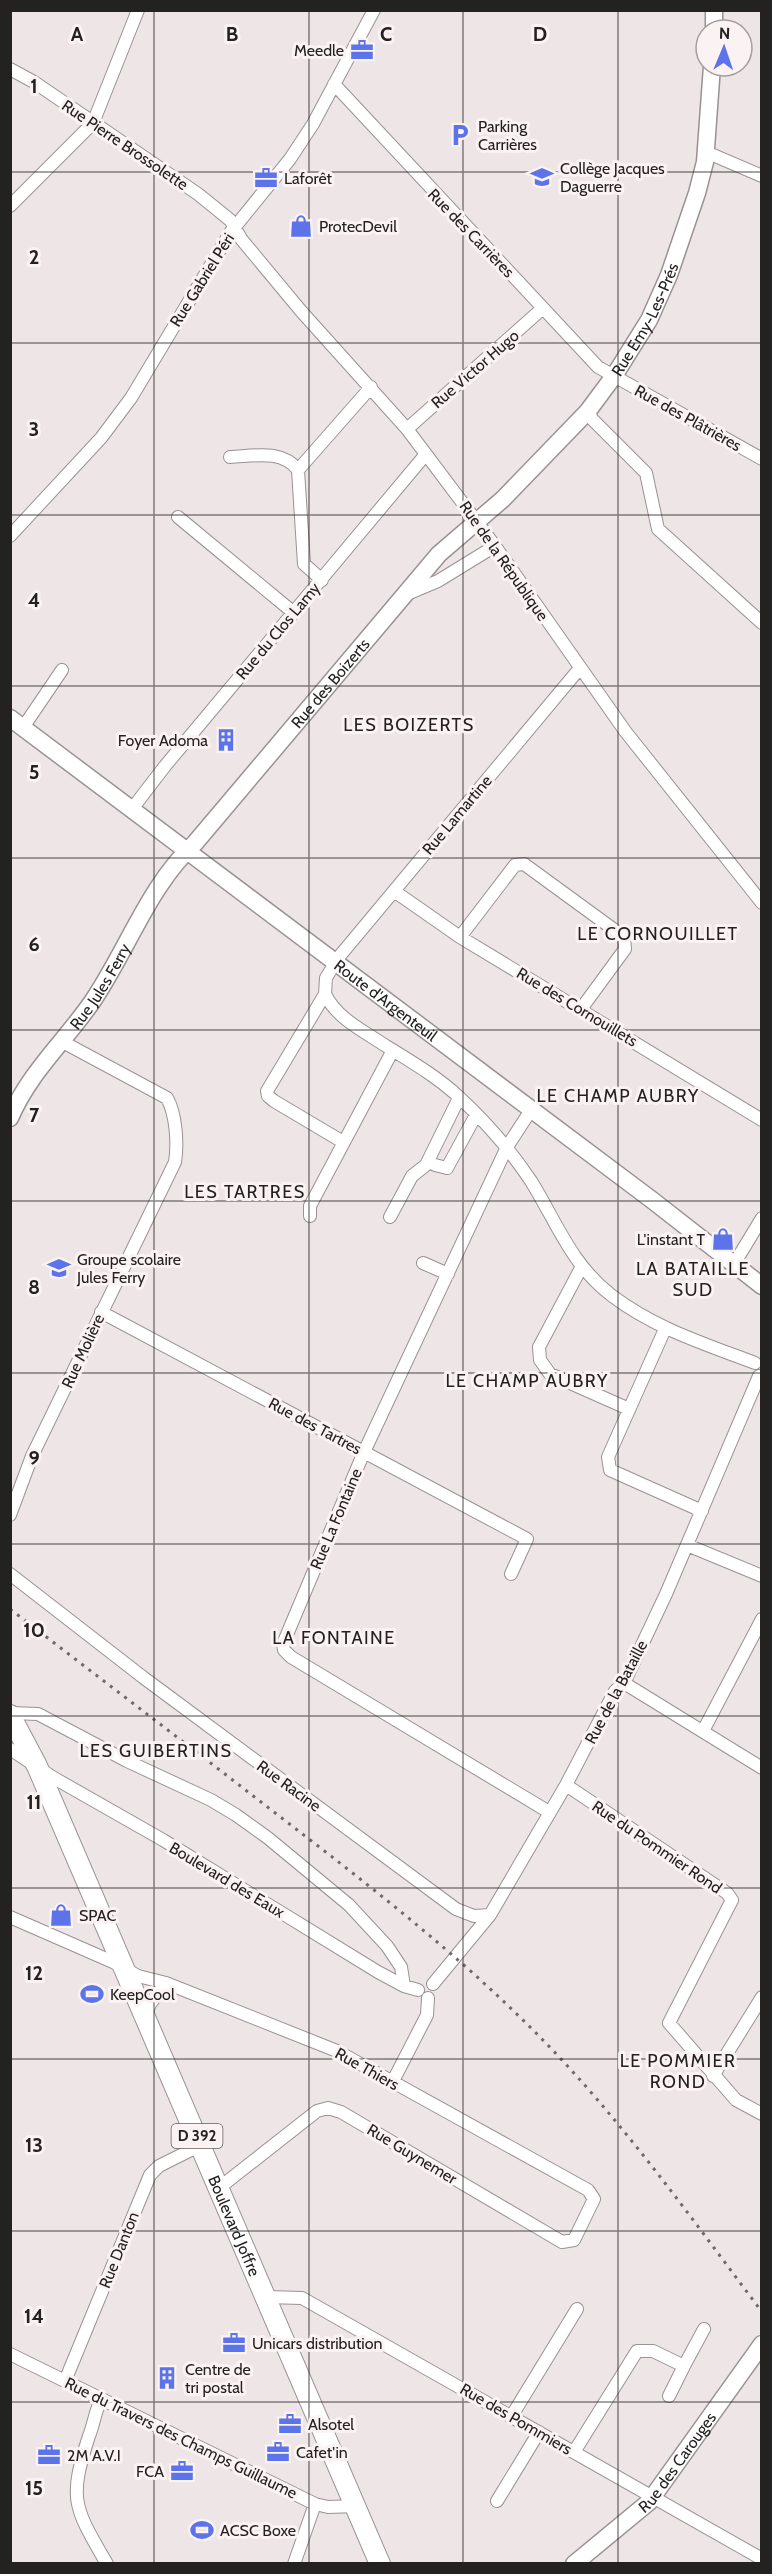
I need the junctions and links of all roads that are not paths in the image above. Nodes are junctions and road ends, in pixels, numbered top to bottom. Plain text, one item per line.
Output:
1 (138, 10) edge
2 (374, 10) edge
3 (10, 69) edge
4 (711, 78) edge
5 (334, 84) junction
6 (93, 123) junction
7 (706, 152) junction
8 (762, 176) edge
9 (10, 206) edge
10 (236, 226) junction
11 (543, 308) junction
12 (614, 376) junction
13 (371, 387) junction
14 (588, 411) junction
15 (407, 429) junction
16 (426, 454) junction
17 (230, 457) dead end
18 (762, 459) edge
19 (298, 470) junction
20 (178, 518) dead end
21 (477, 520) junction
22 (10, 536) edge
23 (495, 546) junction
24 (322, 580) junction
25 (403, 596) junction
26 (294, 613) junction
27 (762, 623) edge
28 (579, 669) junction
29 (62, 670) dead end
30 (17, 722) edge
31 (132, 809) junction
32 (187, 850) junction
33 (394, 891) junction
34 (762, 903) edge
35 (460, 937) junction
36 (336, 962) junction
37 (325, 994) junction
38 (581, 1009) junction
39 (61, 1041) junction
40 (393, 1050) junction
41 (459, 1098) junction
42 (531, 1110) junction
43 (476, 1114) junction
44 (10, 1118) edge
45 (762, 1119) edge
46 (343, 1142) junction
47 (507, 1147) junction
48 (435, 1165) dead end
49 (310, 1216) dead end
50 (390, 1217) dead end
51 (762, 1218) edge
52 (423, 1263) dead end
53 (734, 1264) junction
54 (581, 1268) junction
55 (447, 1274) junction
56 (761, 1287) edge
57 (101, 1312) junction
58 (665, 1329) junction
59 (758, 1358) edge
60 (760, 1377) edge
61 (629, 1409) junction
62 (364, 1452) junction
63 (702, 1511) junction
64 (10, 1515) edge
65 (687, 1545) junction
66 (511, 1574) dead end
67 (10, 1575) edge
68 (762, 1576) edge
69 (762, 1619) edge
70 (624, 1683) junction
71 (10, 1714) edge
72 (703, 1731) junction
73 (10, 1749) edge
74 (37, 1766) junction
75 (762, 1768) edge
76 (566, 1785) junction
77 (549, 1812) junction
78 (490, 1915) junction
79 (10, 1917) edge
80 (124, 1969) junction
81 (166, 1983) junction
82 (404, 1986) junction
83 (423, 1994) junction
84 (762, 1997) edge
85 (145, 2017) junction
86 (714, 2076) junction
87 (392, 2083) junction
88 (762, 2114) edge
89 (201, 2145) junction
90 (219, 2188) junction
91 (594, 2199) joint
92 (266, 2297) junction
93 (577, 2309) dead end
94 (704, 2330) dead end
95 (762, 2344) edge
96 (10, 2354) edge
97 (684, 2366) junction
98 (65, 2381) junction
99 (669, 2397) dead end
100 (100, 2400) junction
101 (511, 2417) junction
102 (539, 2432) junction
103 (574, 2452) junction
104 (652, 2496) junction
105 (497, 2501) dead end
106 (315, 2504) junction
107 (356, 2506) junction
108 (762, 2559) edge
109 (107, 2564) edge
110 (294, 2564) edge
111 (370, 2564) edge
112 (380, 2564) edge
113 (574, 2564) edge

1 - 6 street
2 - 5 street, Rue Gabriel Péri
3 - 6 street, Rue Pierre Brossolette
4 - 7 street, Rue Emy-Les-Prés
5 - 10 street, Rue Gabriel Péri
5 - 11 street, Rue des Carrières
6 - 9 street
6 - 10 street, Rue Pierre Brossolette
7 - 8 street
7 - 12 street, Rue Emy-Les-Prés
10 - 13 street, Rue de la République
10 - 22 street, Rue Gabriel Péri
11 - 12 street, Rue des Carrières
11 - 15 street, Rue Victor Hugo
12 - 14 street, Rue Emy-Les-Prés
12 - 18 street, Rue des Plâtrières
13 - 15 street, Rue de la République
13 - 19 street
14 - 21 street, Rue Emy-Les-Prés
14 - 27 street
15 - 16 street, Rue de la République
16 - 21 street, Rue de la République
16 - 24 street, Rue du Clos Lamy
17 - 19 street
19 - 24 street
20 - 26 street
21 - 23 street, Rue de la République
21 - 25 street, Rue des Boizerts
23 - 25 street
23 - 28 street, Rue de la République
24 - 26 street, Rue du Clos Lamy
25 - 32 street, Rue des Boizerts
26 - 31 street, Rue du Clos Lamy
28 - 33 street, Rue Lamartine
28 - 34 street, Rue de la République
29 - 30 street
30 - 31 street, Route d'Argenteuil
31 - 32 street, Route d'Argenteuil
32 - 36 street, Route d'Argenteuil
32 - 39 street, Rue Jules Ferry
33 - 35 street, Rue des Cornouillets
33 - 36 street, Rue Lamartine
35 - 38 street, Rue des Cornouillets
35 - 38 street
36 - 37 street, Rue Lamartine
36 - 42 street, Route d'Argenteuil
37 - 40 street
37 - 46 street, Rue Lamartine
38 - 45 street, Rue des Cornouillets
39 - 44 street, Rue Jules Ferry
39 - 57 street, Rue Molière
40 - 41 street
40 - 46 street
41 - 43 street
41 - 50 street
42 - 47 street, Rue La Fontaine
42 - 53 street, Route d'Argenteuil
43 - 47 street
43 - 48 street
46 - 49 street
47 - 54 street
47 - 55 street, Rue La Fontaine
51 - 53 street
52 - 55 street
53 - 56 street, Route d'Argenteuil
54 - 58 street
54 - 61 street
55 - 62 street, Rue La Fontaine
57 - 62 street, Rue des Tartres
57 - 64 street, Rue Molière
58 - 59 street
58 - 61 street
59 - 60 street, Rue de la Bataille
60 - 63 street, Rue de la Bataille
61 - 63 street
62 - 66 street, Rue des Tartres
62 - 77 street, Rue La Fontaine
63 - 65 street, Rue de la Bataille
65 - 68 street
65 - 70 street, Rue de la Bataille
67 - 78 street, Rue Racine
69 - 72 street
70 - 72 street
70 - 76 street, Rue de la Bataille
71 - 74 main road, Boulevard Joffre / D 392
71 - 82 street
72 - 75 street
73 - 74 street, Boulevard des Eaux
74 - 80 main road, Boulevard Joffre / D 392
74 - 82 street, Boulevard des Eaux
76 - 77 street, Rue de la Bataille
76 - 86 street, Rue du Pommier Rond
77 - 78 street, Rue de la Bataille
78 - 83 street, Rue de la Bataille
79 - 80 street, Rue Thiers
80 - 81 street, Rue Thiers
80 - 85 main road, Boulevard Joffre / D 392
81 - 85 street
81 - 87 street, Rue Thiers
82 - 83 street, Boulevard des Eaux
83 - 87 street
84 - 86 street
85 - 89 main road, Boulevard Joffre / D 392
86 - 88 street, Rue du Pommier Rond
87 - 91 street, Rue Thiers
89 - 90 main road, Boulevard Joffre / D 392
89 - 98 street, Rue Danton
90 - 91 street, Rue Guynemer
90 - 92 main road, Boulevard Joffre / D 392
92 - 101 street, Rue des Pommiers
92 - 107 main road, Boulevard Joffre / D 392
93 - 101 street
94 - 97 street
95 - 104 street, Rue des Carouges
96 - 98 street, Rue du Travers des Champs Guillaume
97 - 99 street
97 - 103 street
98 - 100 street, Rue du Travers des Champs Guillaume
100 - 106 street, Rue du Travers des Champs Guillaume
100 - 109 street
101 - 102 street, Rue des Pommiers
102 - 103 street, Rue des Pommiers
102 - 105 street
103 - 104 street, Rue des Pommiers
104 - 108 street, Rue des Pommiers
104 - 113 street, Rue des Carouges
106 - 107 street, Rue du Travers des Champs Guillaume
106 - 110 street
107 - 111 main road, Boulevard Joffre / D 392
107 - 112 main road, Boulevard Joffre / D 392

